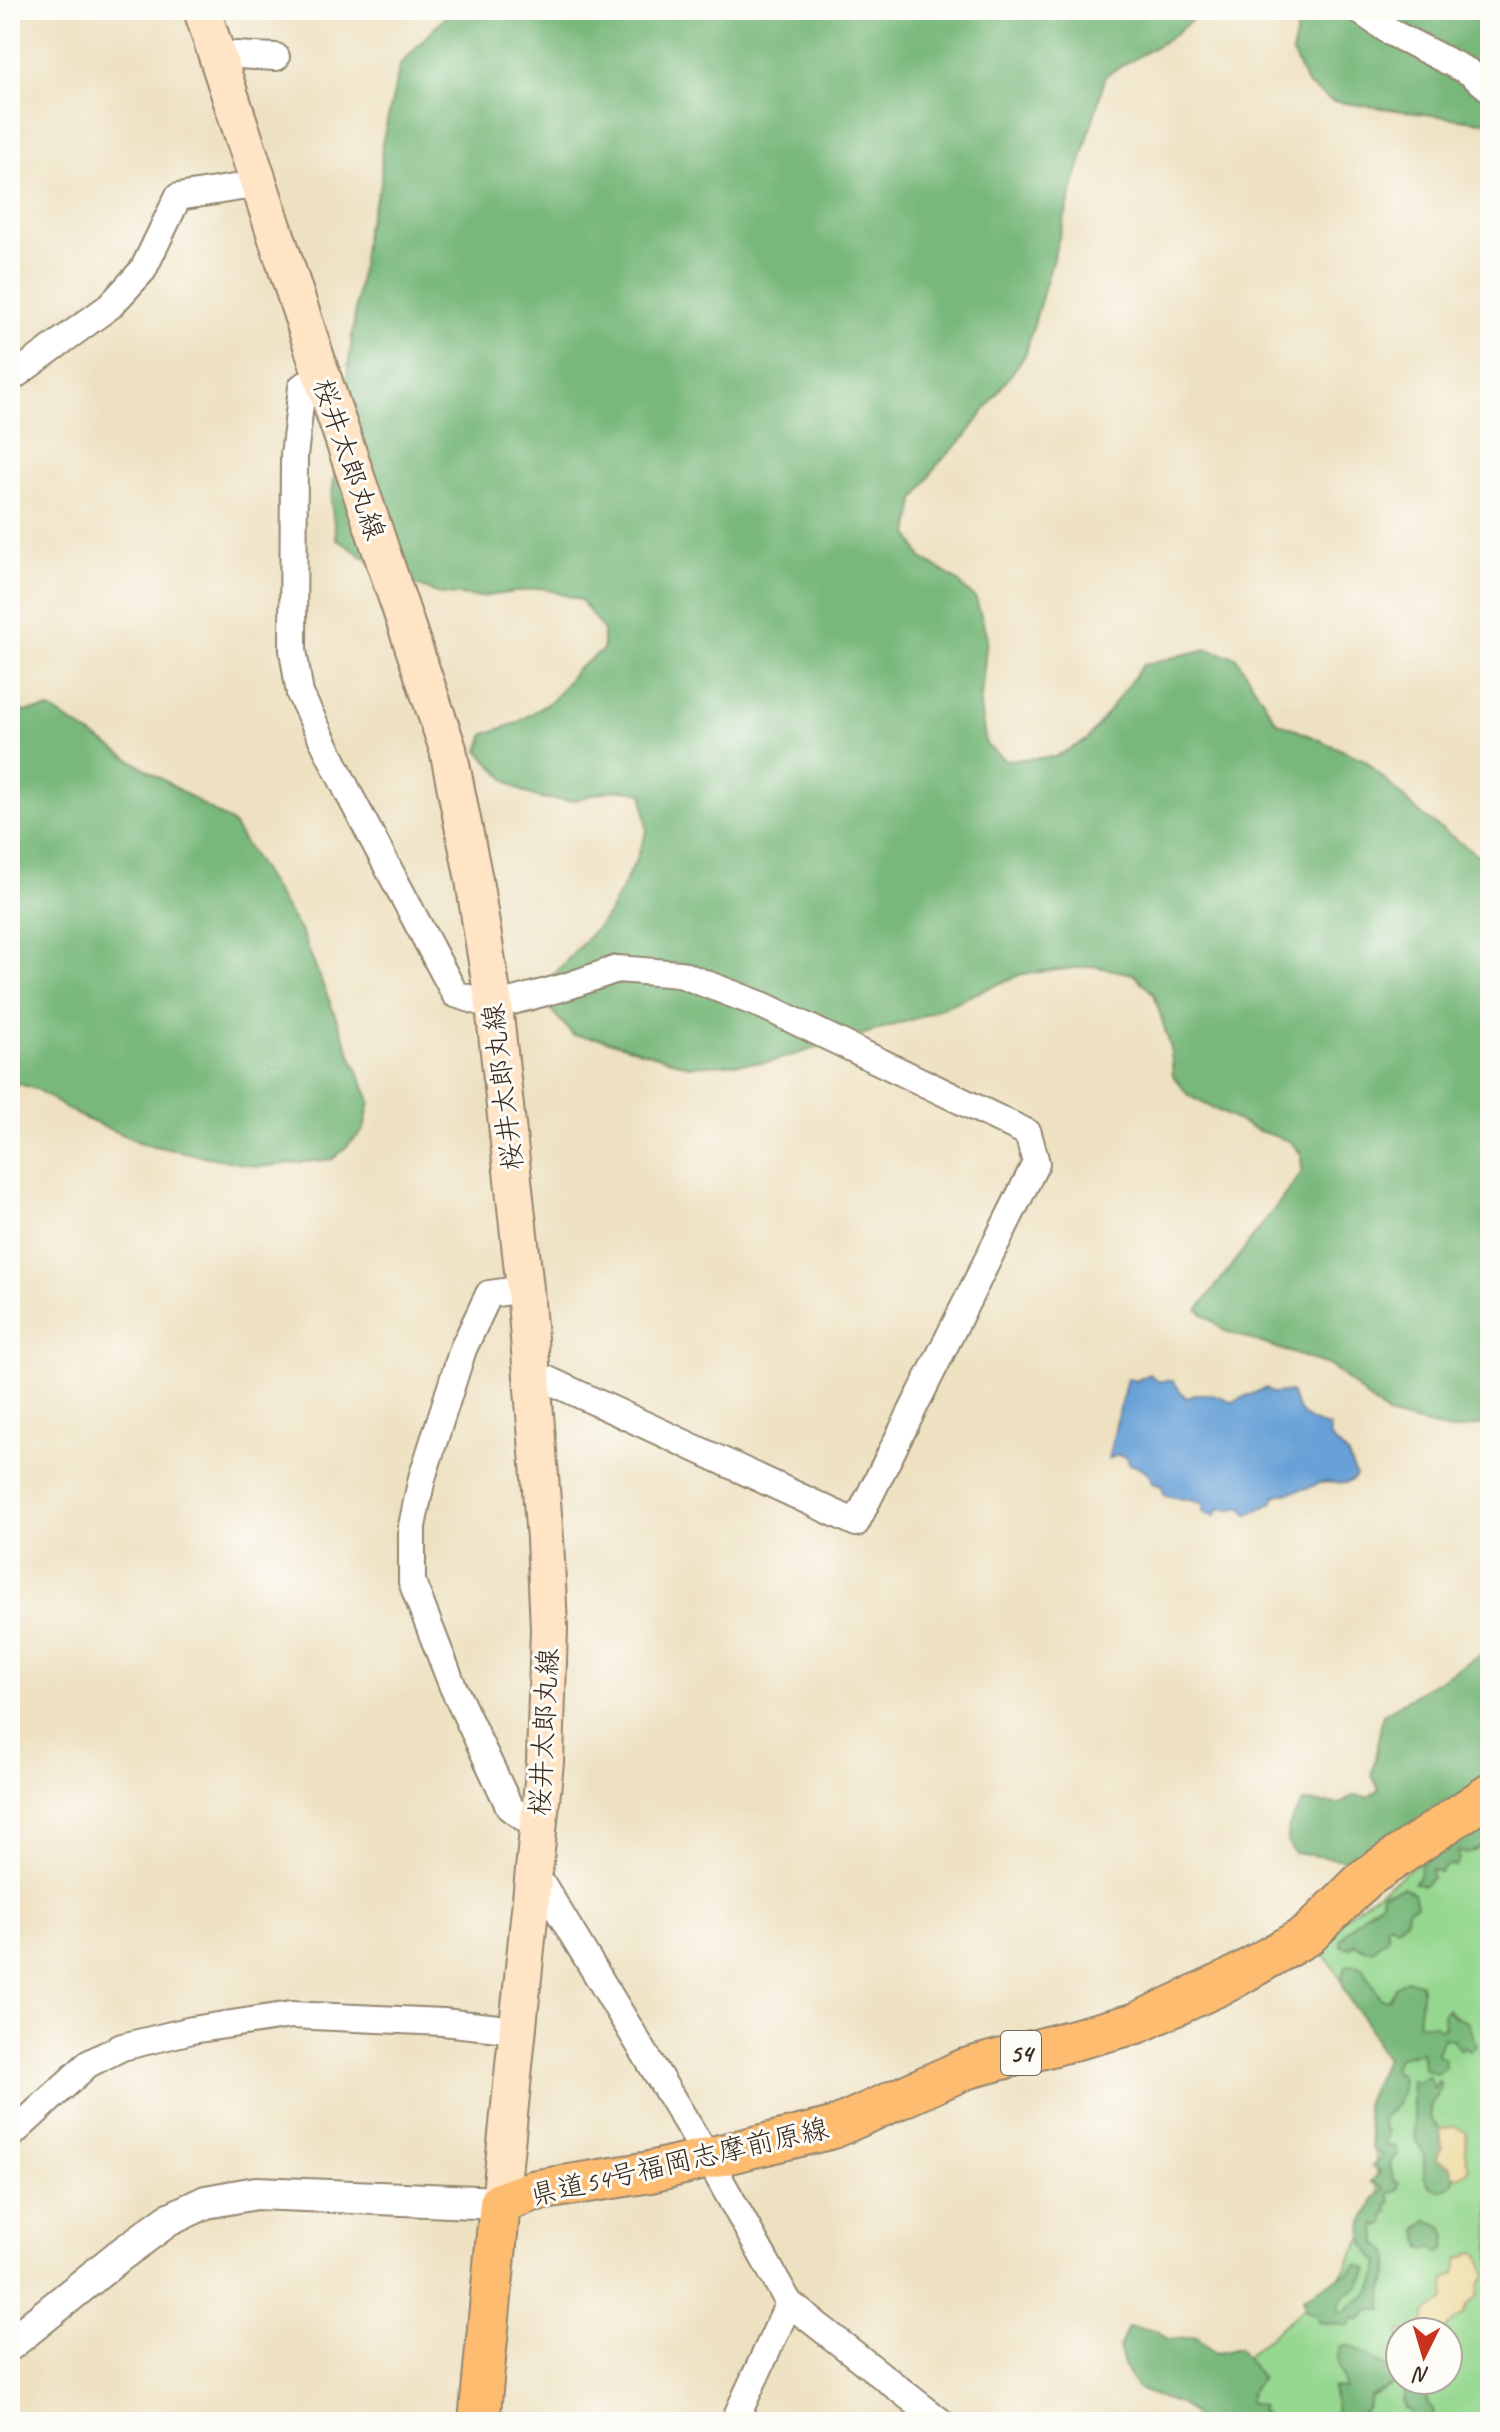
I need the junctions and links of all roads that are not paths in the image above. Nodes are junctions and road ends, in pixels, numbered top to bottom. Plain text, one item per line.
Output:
1 (1359, 10) edge
2 (211, 26) edge
3 (276, 57) dead end
4 (1490, 89) edge
5 (259, 184) junction
6 (322, 376) junction
7 (10, 379) edge
8 (494, 1006) junction
9 (525, 1289) junction
10 (531, 1372) junction
11 (1490, 1794) edge
12 (538, 1828) junction
13 (534, 1884) junction
14 (517, 2030) junction
15 (10, 2136) edge
16 (708, 2158) junction
17 (500, 2203) junction
18 (789, 2303) junction
19 (10, 2344) edge
20 (479, 2422) edge
21 (734, 2422) edge
22 (941, 2422) edge

1 - 4 street
2 - 3 street
2 - 5 main road, 桜井太郎丸線
5 - 6 main road, 桜井太郎丸線
5 - 7 street
6 - 8 main road, 桜井太郎丸線
6 - 8 street
8 - 9 main road, 桜井太郎丸線
8 - 10 street
9 - 10 main road, 桜井太郎丸線
9 - 12 street
10 - 12 main road, 桜井太郎丸線
11 - 16 main road, 県道54号福岡志摩前原線 / 54
12 - 13 main road, 桜井太郎丸線
13 - 14 main road, 桜井太郎丸線
13 - 16 street
14 - 15 street
14 - 17 main road, 桜井太郎丸線
16 - 17 main road, 県道54号福岡志摩前原線 / 54
16 - 18 street
17 - 19 street
17 - 20 main road
18 - 21 street
18 - 22 street

